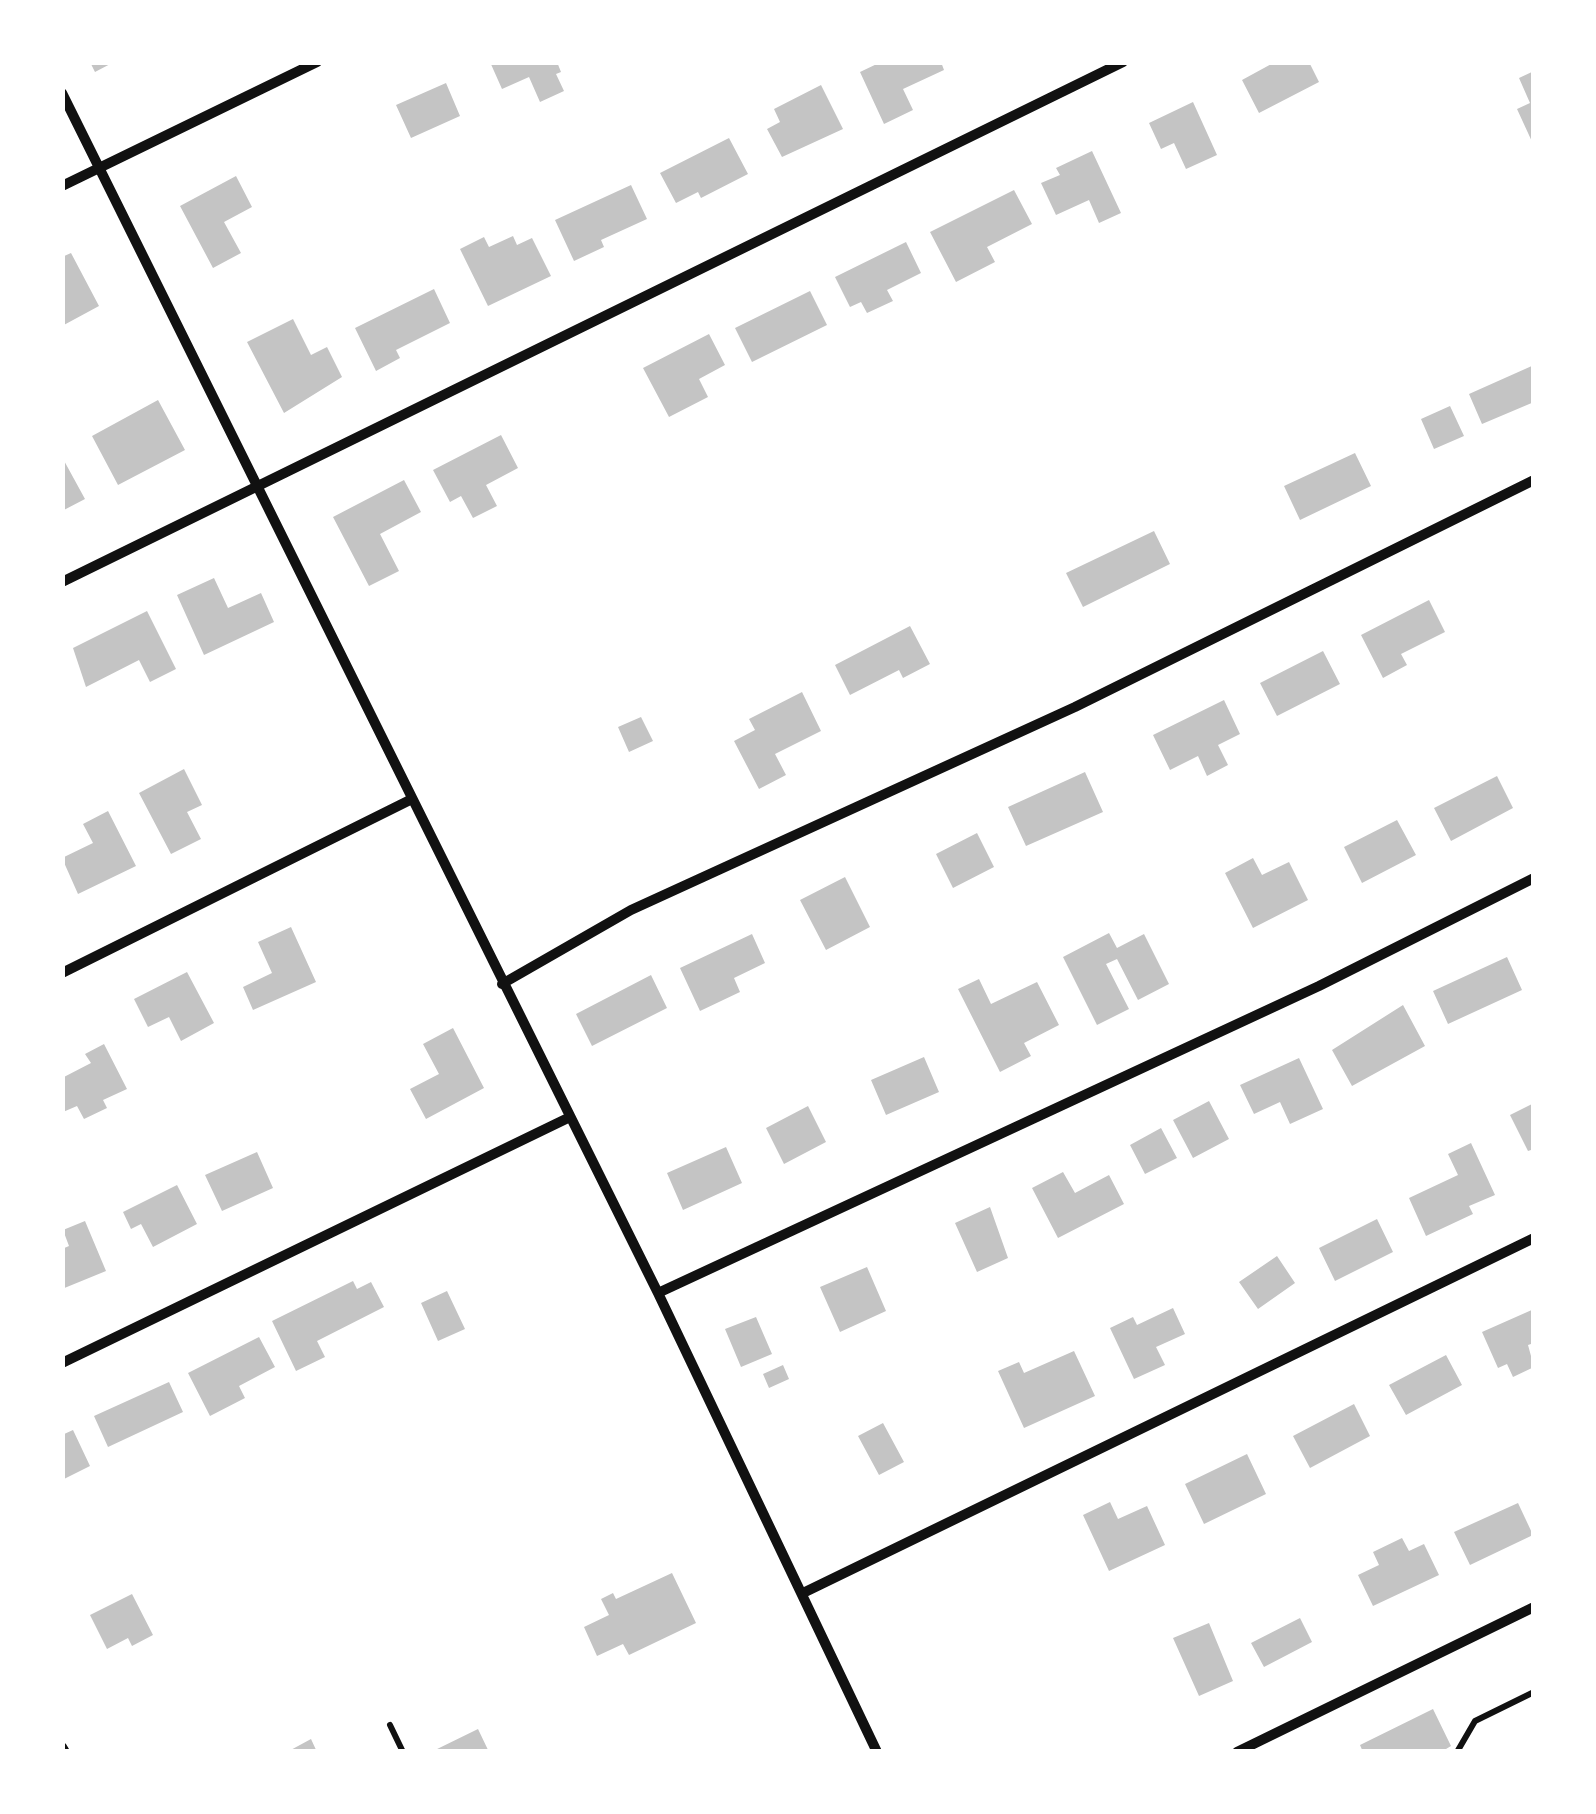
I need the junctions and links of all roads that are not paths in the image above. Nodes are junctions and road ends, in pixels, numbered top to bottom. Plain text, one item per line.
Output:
1 (317, 62) edge
2 (1123, 62) edge
3 (62, 93) edge
4 (100, 168) junction
5 (62, 186) edge
6 (1534, 480) edge
7 (256, 485) junction
8 (62, 582) edge
9 (412, 799) junction
10 (1534, 878) edge
11 (62, 973) edge
12 (502, 984) junction
13 (568, 1118) junction
14 (1534, 1238) edge
15 (658, 1293) junction
16 (62, 1363) edge
17 (803, 1593) junction
18 (1534, 1607) edge
19 (1534, 1692) edge
20 (390, 1725) dead end
21 (403, 1752) edge
22 (877, 1752) edge
23 (1237, 1752) edge
24 (1457, 1752) edge

1 - 4 street
2 - 7 street
3 - 4 street
4 - 5 street
4 - 7 street
6 - 12 street
7 - 8 street
7 - 9 street
9 - 11 street
9 - 12 street
10 - 15 street
12 - 13 street
13 - 15 street
13 - 16 street
14 - 17 street
15 - 17 street
17 - 22 street
18 - 23 street
19 - 24 lane
20 - 21 lane

